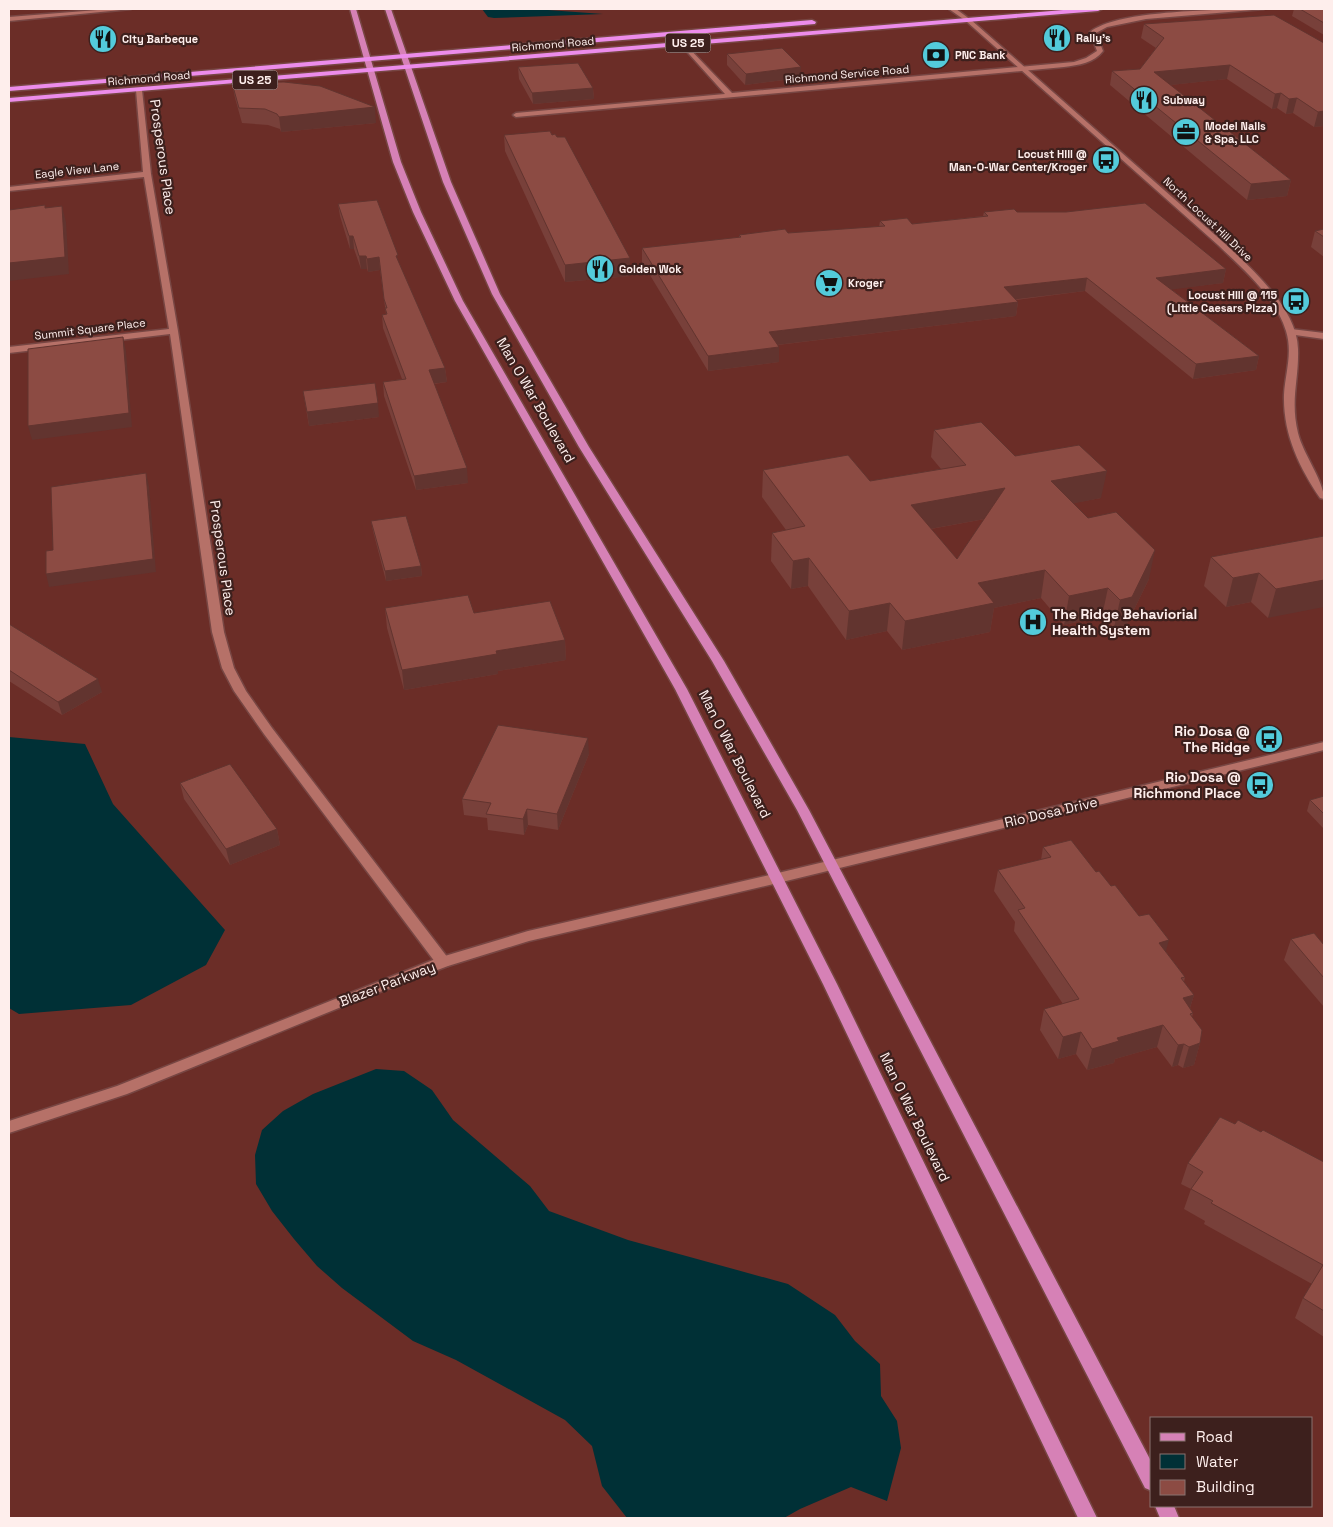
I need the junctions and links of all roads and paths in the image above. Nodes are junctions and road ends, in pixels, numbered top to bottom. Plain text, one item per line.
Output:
1 (128, 9) edge
2 (353, 9) edge
3 (388, 9) edge
4 (1098, 9) edge
5 (1260, 9) edge
6 (954, 10) edge
7 (970, 10) edge
8 (941, 12) dead end
9 (9, 19) edge
10 (968, 20) junction
11 (817, 22) dead end
12 (683, 44) junction
13 (405, 55) junction
14 (368, 58) junction
15 (409, 67) junction
16 (1026, 68) junction
17 (372, 70) junction
18 (9, 88) edge
19 (139, 90) junction
20 (730, 95) junction
21 (9, 100) edge
22 (516, 115) dead end
23 (147, 174) junction
24 (9, 189) edge
25 (174, 331) junction
26 (1291, 332) junction
27 (1324, 336) edge
28 (9, 350) edge
29 (1324, 496) edge
30 (1324, 746) edge
31 (831, 864) junction
32 (778, 878) junction
33 (442, 962) junction
34 (9, 1126) edge
35 (1150, 1478) edge
36 (1088, 1518) edge

1 - 9 street
2 - 14 main road, Man O War Boulevard
3 - 13 main road, Man O War Boulevard
4 - 10 highway, Richmond Road / US 25
5 - 16 street, Richmond Service Road
6 - 7 highway
6 - 8 highway
6 - 10 street, North Locust Hill Drive
10 - 12 highway, Richmond Road / US 25
10 - 16 street, North Locust Hill Drive
11 - 13 highway, Richmond Road / US 25
12 - 15 highway, Richmond Road / US 25
12 - 20 street
13 - 14 highway, Richmond Road / US 25
13 - 15 main road, Man O War Boulevard
14 - 17 main road, Man O War Boulevard
14 - 18 highway, Richmond Road / US 25
15 - 17 highway, Richmond Road / US 25
15 - 31 main road, Man O War Boulevard
16 - 20 street, Richmond Service Road
16 - 26 street, North Locust Hill Drive
17 - 19 highway, Richmond Road / US 25
17 - 32 main road, Man O War Boulevard
19 - 21 highway, Richmond Road / US 25
19 - 23 street, Prosperous Place
20 - 22 street, Richmond Service Road
23 - 24 street, Eagle View Lane
23 - 25 street, Prosperous Place
25 - 28 street, Summit Square Place
25 - 33 street, Prosperous Place
26 - 27 street
26 - 29 street, North Locust Hill Drive
30 - 31 street, Rio Dosa Drive
31 - 32 street, Rio Dosa Drive
31 - 35 main road, Man O War Boulevard
32 - 33 street, Blazer Parkway
32 - 36 main road, Man O War Boulevard
33 - 34 street, Blazer Parkway

